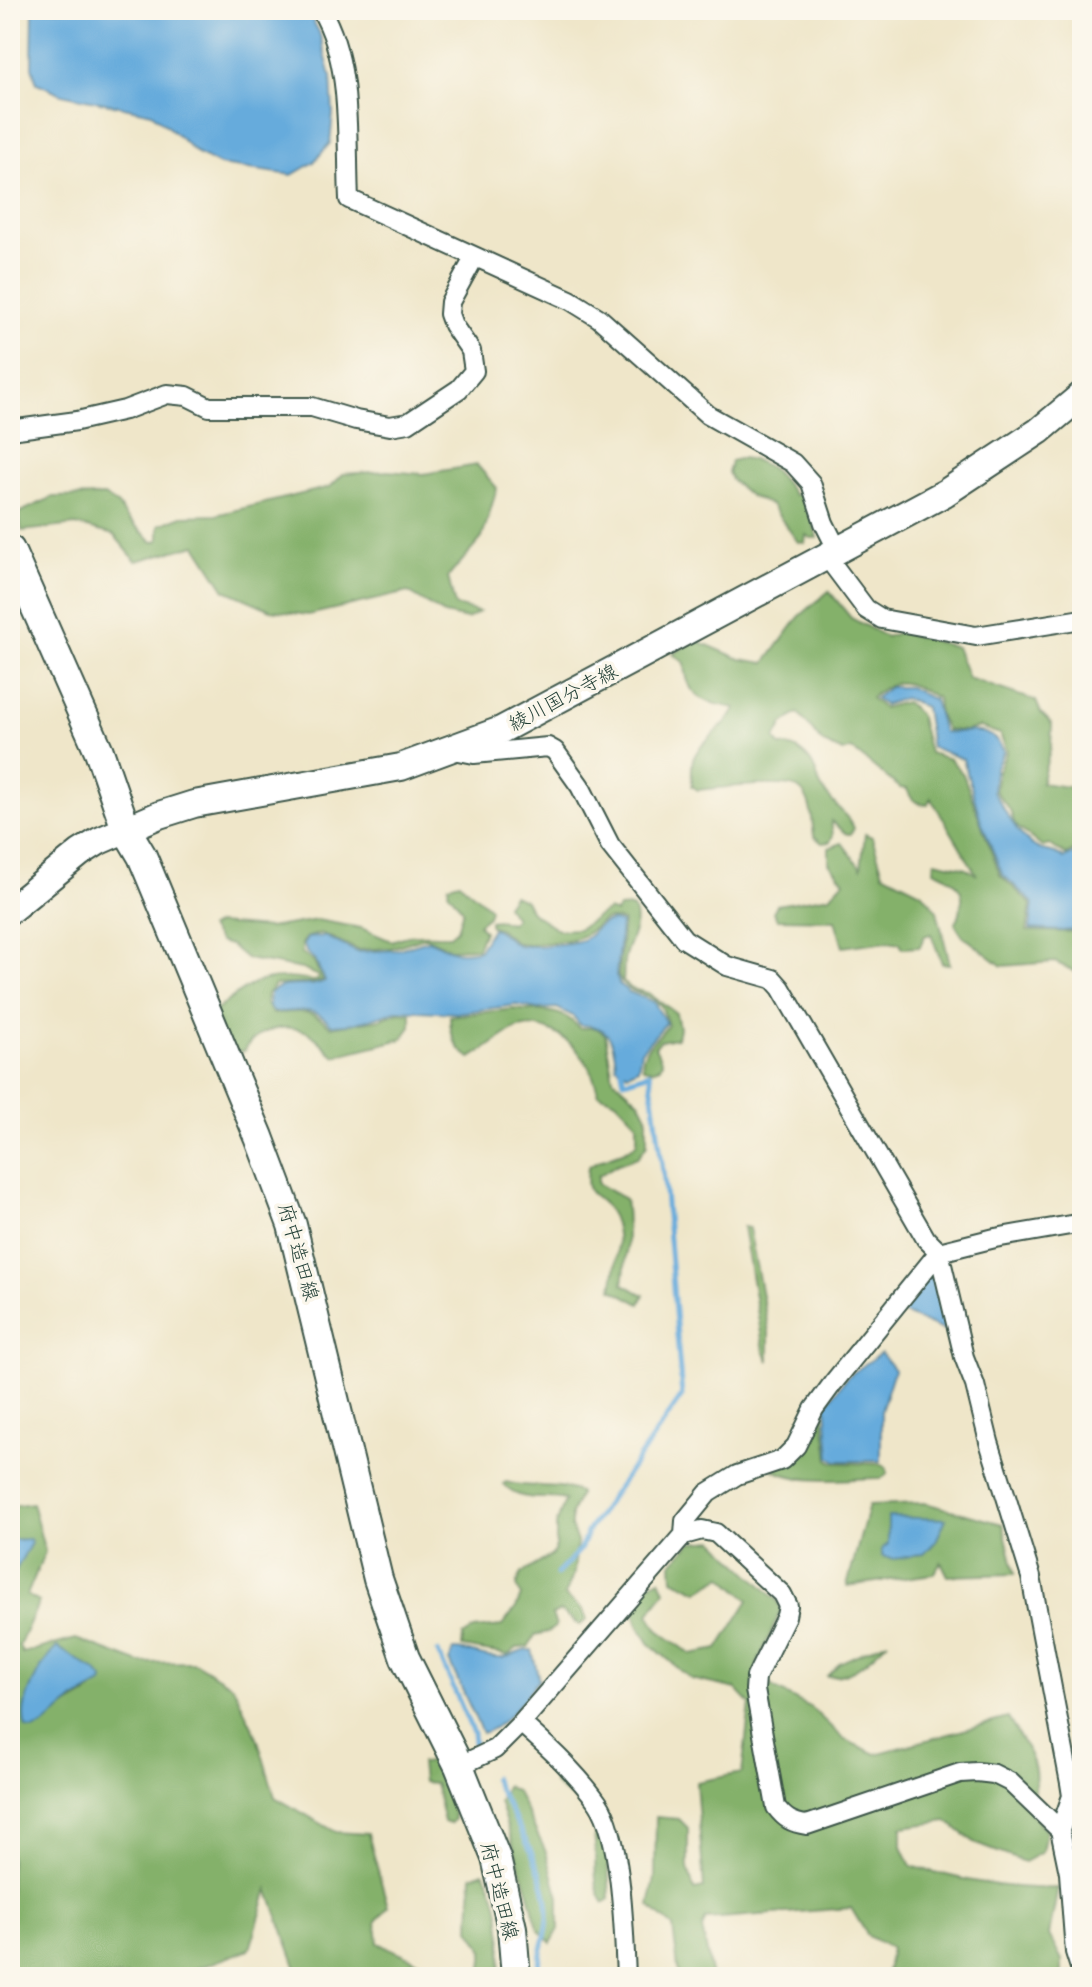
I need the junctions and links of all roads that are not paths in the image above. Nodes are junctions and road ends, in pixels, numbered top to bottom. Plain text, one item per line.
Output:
1 (321, 10) edge
2 (474, 258) junction
3 (1082, 395) edge
4 (10, 430) edge
5 (10, 550) edge
6 (832, 554) junction
7 (1082, 619) edge
8 (454, 750) junction
9 (126, 829) junction
10 (10, 910) edge
11 (1082, 1223) edge
12 (939, 1252) junction
13 (684, 1535) junction
14 (521, 1723) junction
15 (459, 1766) junction
16 (1060, 1830) junction
17 (1082, 1974) edge
18 (516, 1977) edge
19 (626, 1977) edge

1 - 2 street
2 - 4 street
2 - 6 street
3 - 6 main road, 綾川国分寺線
5 - 9 main road, 府中造田線
6 - 7 street
6 - 8 main road, 綾川国分寺線
8 - 9 main road, 綾川国分寺線
8 - 12 street
9 - 10 main road, 綾川国分寺線
9 - 15 main road, 府中造田線
11 - 12 street
12 - 13 street
12 - 16 street
13 - 14 street
13 - 16 street
14 - 15 street
14 - 19 street
15 - 18 main road, 府中造田線
16 - 17 street

